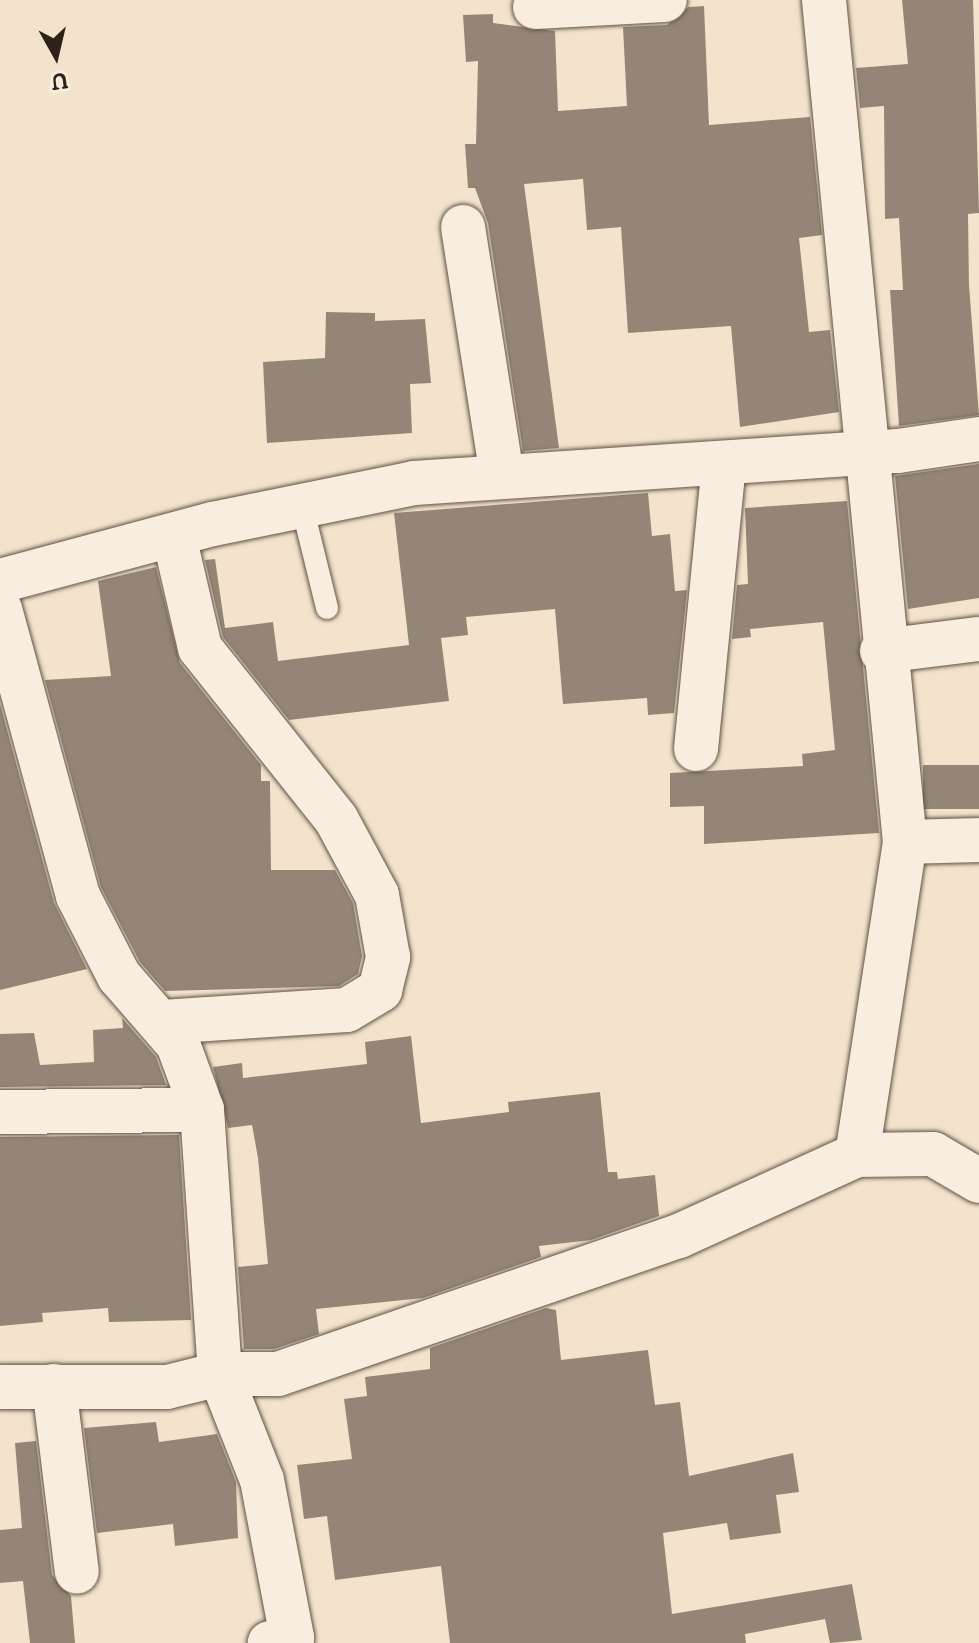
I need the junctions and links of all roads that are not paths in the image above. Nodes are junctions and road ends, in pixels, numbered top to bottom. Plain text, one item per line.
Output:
1 (665, 0) edge
2 (824, 0) edge
3 (535, 7) dead end
4 (463, 227) dead end
5 (979, 439) edge
6 (867, 453) junction
7 (724, 465) junction
8 (502, 476) junction
9 (302, 506) junction
10 (174, 536) junction
11 (0, 581) edge
12 (327, 608) dead end
13 (0, 609) edge
14 (979, 639) edge
15 (882, 651) junction
16 (696, 749) dead end
17 (979, 840) edge
18 (905, 842) junction
19 (162, 1022) junction
20 (202, 1110) junction
21 (0, 1112) edge
22 (857, 1155) junction
23 (979, 1181) edge
24 (220, 1374) junction
25 (54, 1386) junction
26 (0, 1387) edge
27 (77, 1572) dead end
28 (285, 1641) edge

1 - 3 street
2 - 6 street
4 - 8 street
5 - 6 street
6 - 7 street
6 - 15 street
7 - 8 street
7 - 16 street
8 - 9 street
9 - 10 street
9 - 12 lane
10 - 11 street
10 - 19 street
13 - 19 street
14 - 15 street
15 - 18 street
17 - 18 street
18 - 22 street
19 - 20 street
20 - 21 street
20 - 24 street
22 - 23 street
22 - 24 street
24 - 25 street
24 - 28 street
25 - 26 street
25 - 27 street

